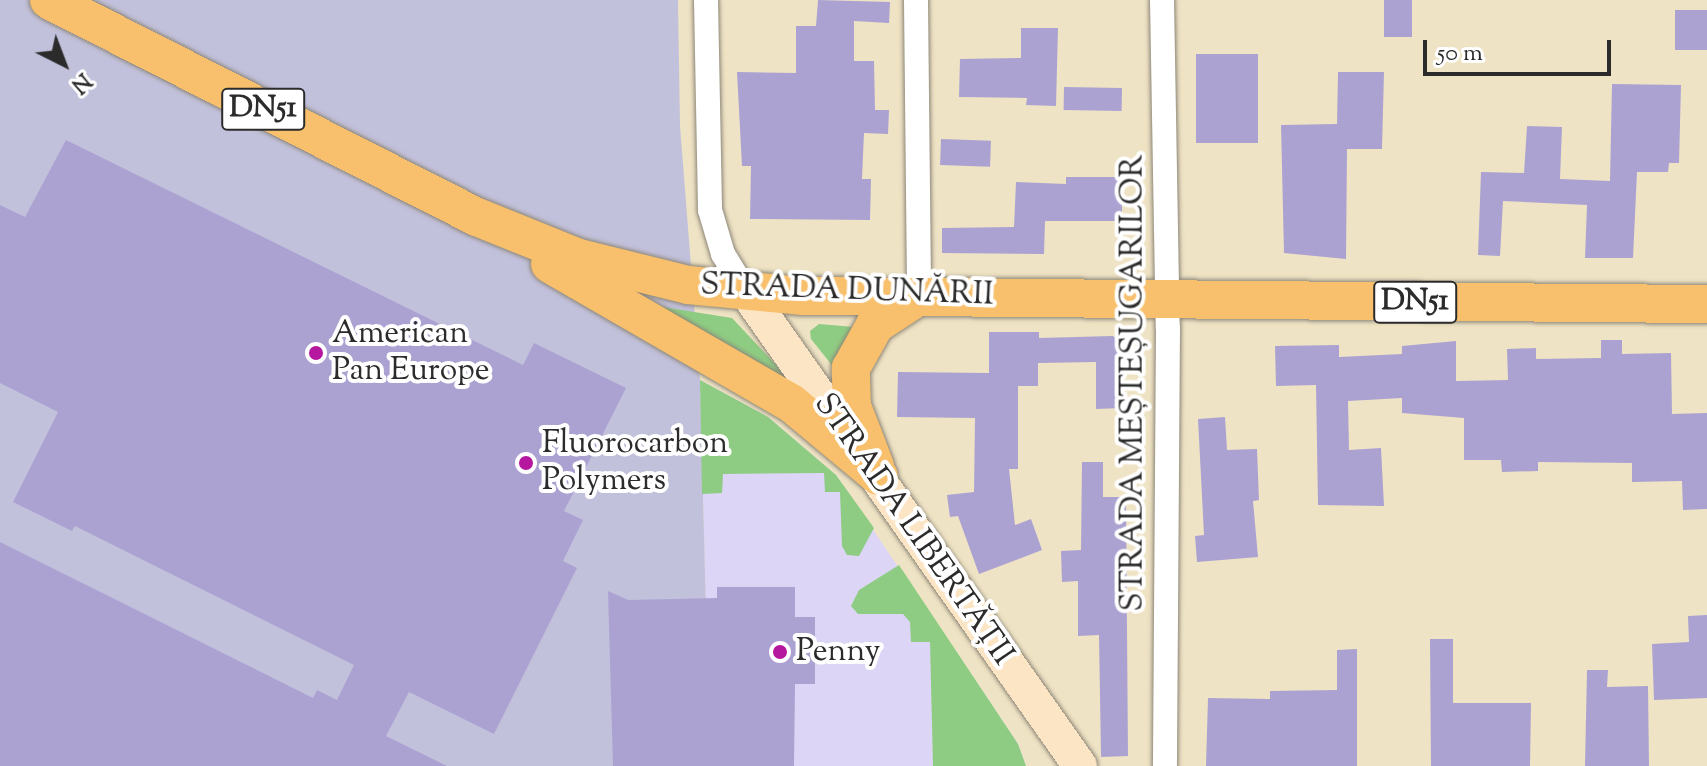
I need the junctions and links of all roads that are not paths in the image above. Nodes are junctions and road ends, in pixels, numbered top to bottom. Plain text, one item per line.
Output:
1 (49, 0) edge
2 (706, 0) edge
3 (916, 0) edge
4 (1162, 0) edge
5 (477, 217) junction
6 (747, 293) junction
7 (919, 296) junction
8 (1167, 299) junction
9 (1707, 304) edge
10 (879, 476) junction
11 (1080, 766) edge
12 (1165, 766) edge

1 - 5 main road, STRADA DUNĂRII / DN51
2 - 6 street
3 - 7 street
4 - 8 street, STRADA MEȘTEȘUGARILOR
5 - 6 main road, STRADA DUNĂRII / DN51
5 - 10 main road
6 - 7 main road, STRADA DUNĂRII / DN51
6 - 10 street, STRADA LIBERTĂȚII
7 - 8 main road, STRADA DUNĂRII / DN51
7 - 10 main road
8 - 9 main road, STRADA DUNĂRII / DN51
8 - 12 street, STRADA MEȘTEȘUGARILOR
10 - 11 street, STRADA LIBERTĂȚII

